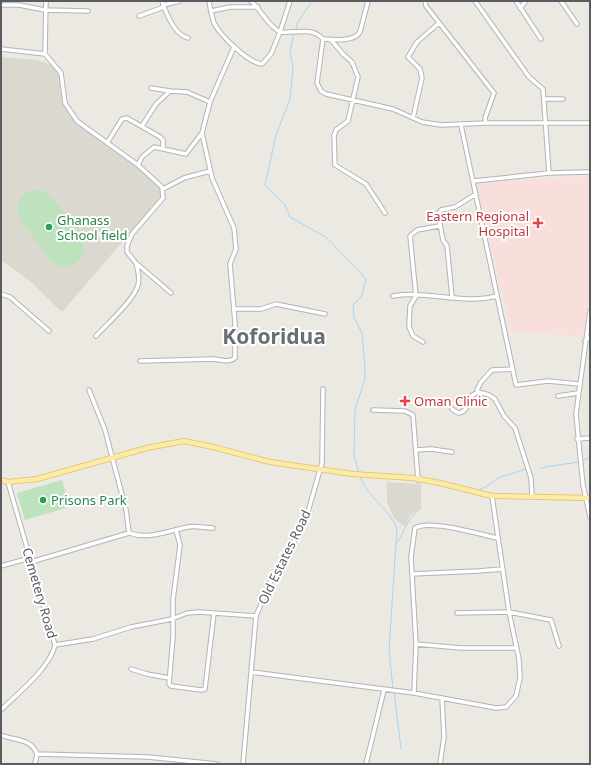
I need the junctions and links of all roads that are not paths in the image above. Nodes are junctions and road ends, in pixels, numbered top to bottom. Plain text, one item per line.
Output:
1 (46, 1) edge
2 (180, 1) edge
3 (209, 1) edge
4 (251, 1) edge
5 (290, 1) edge
6 (368, 1) edge
7 (475, 1) edge
8 (516, 1) edge
9 (526, 1) edge
10 (561, 1) edge
11 (424, 2) edge
12 (163, 4) edge
13 (1, 5) edge
14 (258, 7) junction
15 (520, 8) junction
16 (45, 10) junction
17 (88, 11) dead end
18 (211, 11) junction
19 (139, 16) dead end
20 (439, 24) junction
21 (577, 24) dead end
22 (280, 32) junction
23 (188, 38) dead end
24 (323, 39) junction
25 (541, 39) dead end
26 (331, 40) junction
27 (234, 47) junction
28 (1, 49) edge
29 (45, 54) junction
30 (151, 88) dead end
31 (170, 91) junction
32 (544, 99) junction
33 (563, 99) dead end
34 (353, 101) junction
35 (210, 102) junction
36 (414, 118) junction
37 (486, 123) junction
38 (545, 123) junction
39 (590, 123) edge
40 (461, 125) junction
41 (142, 126) junction
42 (202, 133) junction
43 (107, 143) junction
44 (163, 149) junction
45 (138, 165) junction
46 (210, 171) junction
47 (590, 172) edge
48 (549, 173) junction
49 (474, 181) junction
50 (163, 189) junction
51 (476, 194) junction
52 (385, 213) dead end
53 (439, 226) junction
54 (136, 263) junction
55 (171, 293) dead end
56 (1, 294) edge
57 (393, 296) dead end
58 (416, 296) junction
59 (497, 296) junction
60 (452, 297) junction
61 (234, 309) junction
62 (590, 311) edge
63 (325, 314) dead end
64 (49, 331) dead end
65 (96, 336) dead end
66 (590, 337) edge
67 (585, 340) junction
68 (423, 342) dead end
69 (140, 361) dead end
70 (513, 369) junction
71 (579, 384) junction
72 (323, 389) dead end
73 (89, 390) dead end
74 (478, 392) junction
75 (578, 393) junction
76 (558, 396) dead end
77 (452, 409) dead end
78 (373, 410) dead end
79 (590, 438) edge
80 (577, 439) junction
81 (417, 450) junction
82 (452, 452) dead end
83 (111, 458) junction
84 (320, 470) junction
85 (1, 480) edge
86 (418, 480) junction
87 (8, 482) junction
88 (492, 496) junction
89 (532, 496) junction
90 (589, 497) edge
91 (590, 517) edge
92 (213, 528) dead end
93 (176, 530) junction
94 (128, 533) junction
95 (497, 538) junction
96 (31, 560) junction
97 (1, 566) edge
98 (503, 568) junction
99 (412, 574) junction
100 (509, 612) junction
101 (214, 613) junction
102 (457, 613) dead end
103 (256, 616) junction
104 (172, 620) junction
105 (416, 644) junction
106 (55, 645) junction
107 (559, 646) dead end
108 (518, 648) junction
109 (131, 669) dead end
110 (251, 672) junction
111 (169, 678) junction
112 (384, 690) junction
113 (414, 693) junction
114 (442, 698) junction
115 (1, 710) edge
116 (1, 735) edge
117 (37, 754) junction
118 (35, 764) edge
119 (217, 764) edge
120 (243, 764) edge
121 (366, 764) edge
122 (440, 764) edge

1 - 16 street
2 - 12 street
3 - 18 street
4 - 14 street
5 - 22 street
6 - 26 street
7 - 32 street
8 - 15 street
9 - 15 street
10 - 21 street
11 - 20 street
12 - 19 street
12 - 23 street
13 - 16 street
14 - 18 street
14 - 22 street
15 - 25 street
16 - 17 street
16 - 29 street
18 - 27 street
20 - 36 street
20 - 37 street
22 - 24 street
22 - 27 street
24 - 26 street
24 - 34 street
26 - 34 street
27 - 35 street
28 - 29 street
29 - 43 street
30 - 31 street
31 - 35 street
31 - 41 street
32 - 33 street
32 - 38 street
34 - 36 street
34 - 52 street
35 - 42 street
36 - 40 street
37 - 38 street
37 - 40 street
38 - 39 street
38 - 48 street
40 - 49 street
41 - 43 street
41 - 44 street
42 - 44 street
42 - 46 street
43 - 45 street
44 - 45 street
45 - 50 street
46 - 50 street
46 - 61 street
47 - 48 street
48 - 49 street
49 - 51 street
50 - 54 street
51 - 53 street
51 - 59 street
53 - 58 street
53 - 60 street
54 - 55 street
54 - 65 street
56 - 64 street
57 - 58 street
58 - 60 street
58 - 68 street
59 - 60 street
59 - 70 street
61 - 63 street
61 - 69 street
62 - 67 street
66 - 67 street
67 - 71 street
70 - 71 street
70 - 74 street
71 - 75 street
72 - 84 street, Old Estates Road
73 - 83 street
74 - 77 street
74 - 89 street
75 - 76 street
75 - 80 street
78 - 81 street
79 - 80 street
80 - 90 street
81 - 82 street
81 - 86 street
83 - 84 main road
83 - 87 main road
83 - 94 street
84 - 86 main road
84 - 103 street, Old Estates Road
85 - 87 main road
86 - 88 main road
87 - 96 street, Cemetery Road
88 - 89 main road
88 - 95 street
89 - 90 main road
90 - 91 street
92 - 93 street
93 - 94 street
93 - 104 street
94 - 96 street
95 - 98 street
95 - 99 street
96 - 97 street
96 - 106 street, Cemetery Road
98 - 99 street
98 - 100 street
99 - 105 street
100 - 102 street
100 - 107 street
100 - 108 street
101 - 103 street
101 - 104 street
101 - 111 street
103 - 110 street, Old Estates Road
104 - 106 street
104 - 111 street
105 - 108 street
105 - 113 street
106 - 115 street, Cemetery Road
108 - 114 street
109 - 111 street
110 - 112 street
110 - 120 street, Old Estates Road
112 - 113 street
112 - 121 street
113 - 114 street
114 - 122 street
116 - 117 street
117 - 118 street
117 - 119 street

